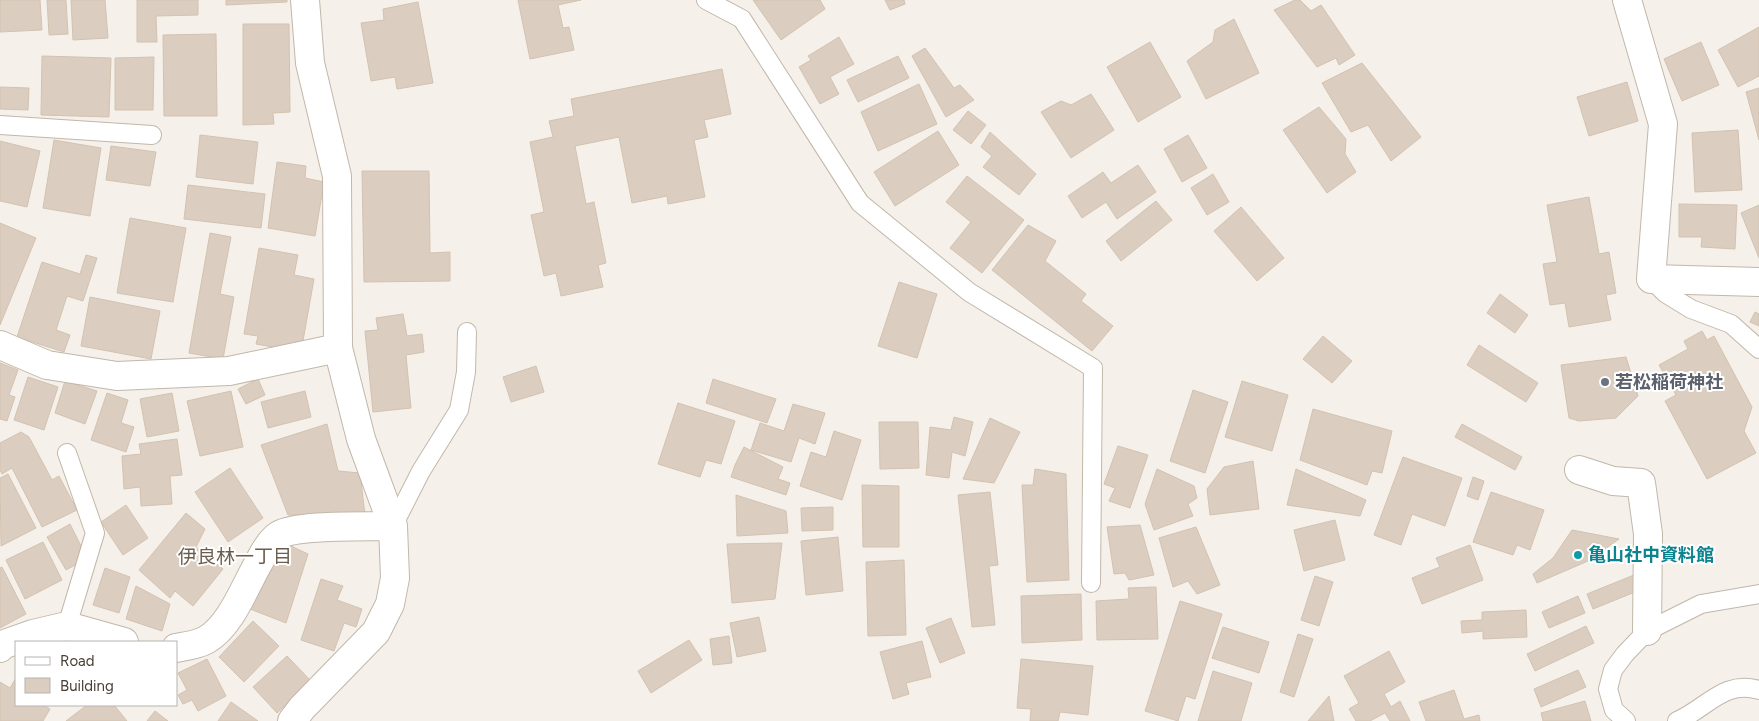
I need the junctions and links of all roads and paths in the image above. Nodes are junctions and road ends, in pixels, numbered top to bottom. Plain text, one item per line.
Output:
1 (304, 0) edge
2 (706, 0) edge
3 (1627, 0) edge
4 (0, 124) edge
5 (152, 135) dead end
6 (1651, 279) junction
7 (1759, 282) edge
8 (467, 332) dead end
9 (0, 345) edge
10 (338, 348) junction
11 (1759, 350) edge
12 (67, 453) dead end
13 (1578, 470) dead end
14 (393, 526) junction
15 (1091, 583) dead end
16 (1759, 594) edge
17 (67, 626) junction
18 (1647, 631) junction
19 (120, 641) edge
20 (0, 648) edge
21 (178, 648) edge
22 (1759, 690) edge
23 (292, 721) edge
24 (1626, 721) edge
25 (1677, 721) edge

1 - 10 street
2 - 15 lane
3 - 6 street
4 - 5 lane
6 - 7 street
6 - 11 lane
8 - 14 lane
9 - 10 street
10 - 14 street
12 - 17 lane
13 - 18 street
14 - 21 street
14 - 23 street
16 - 18 lane
17 - 19 street
17 - 20 street
18 - 24 lane
22 - 25 lane

